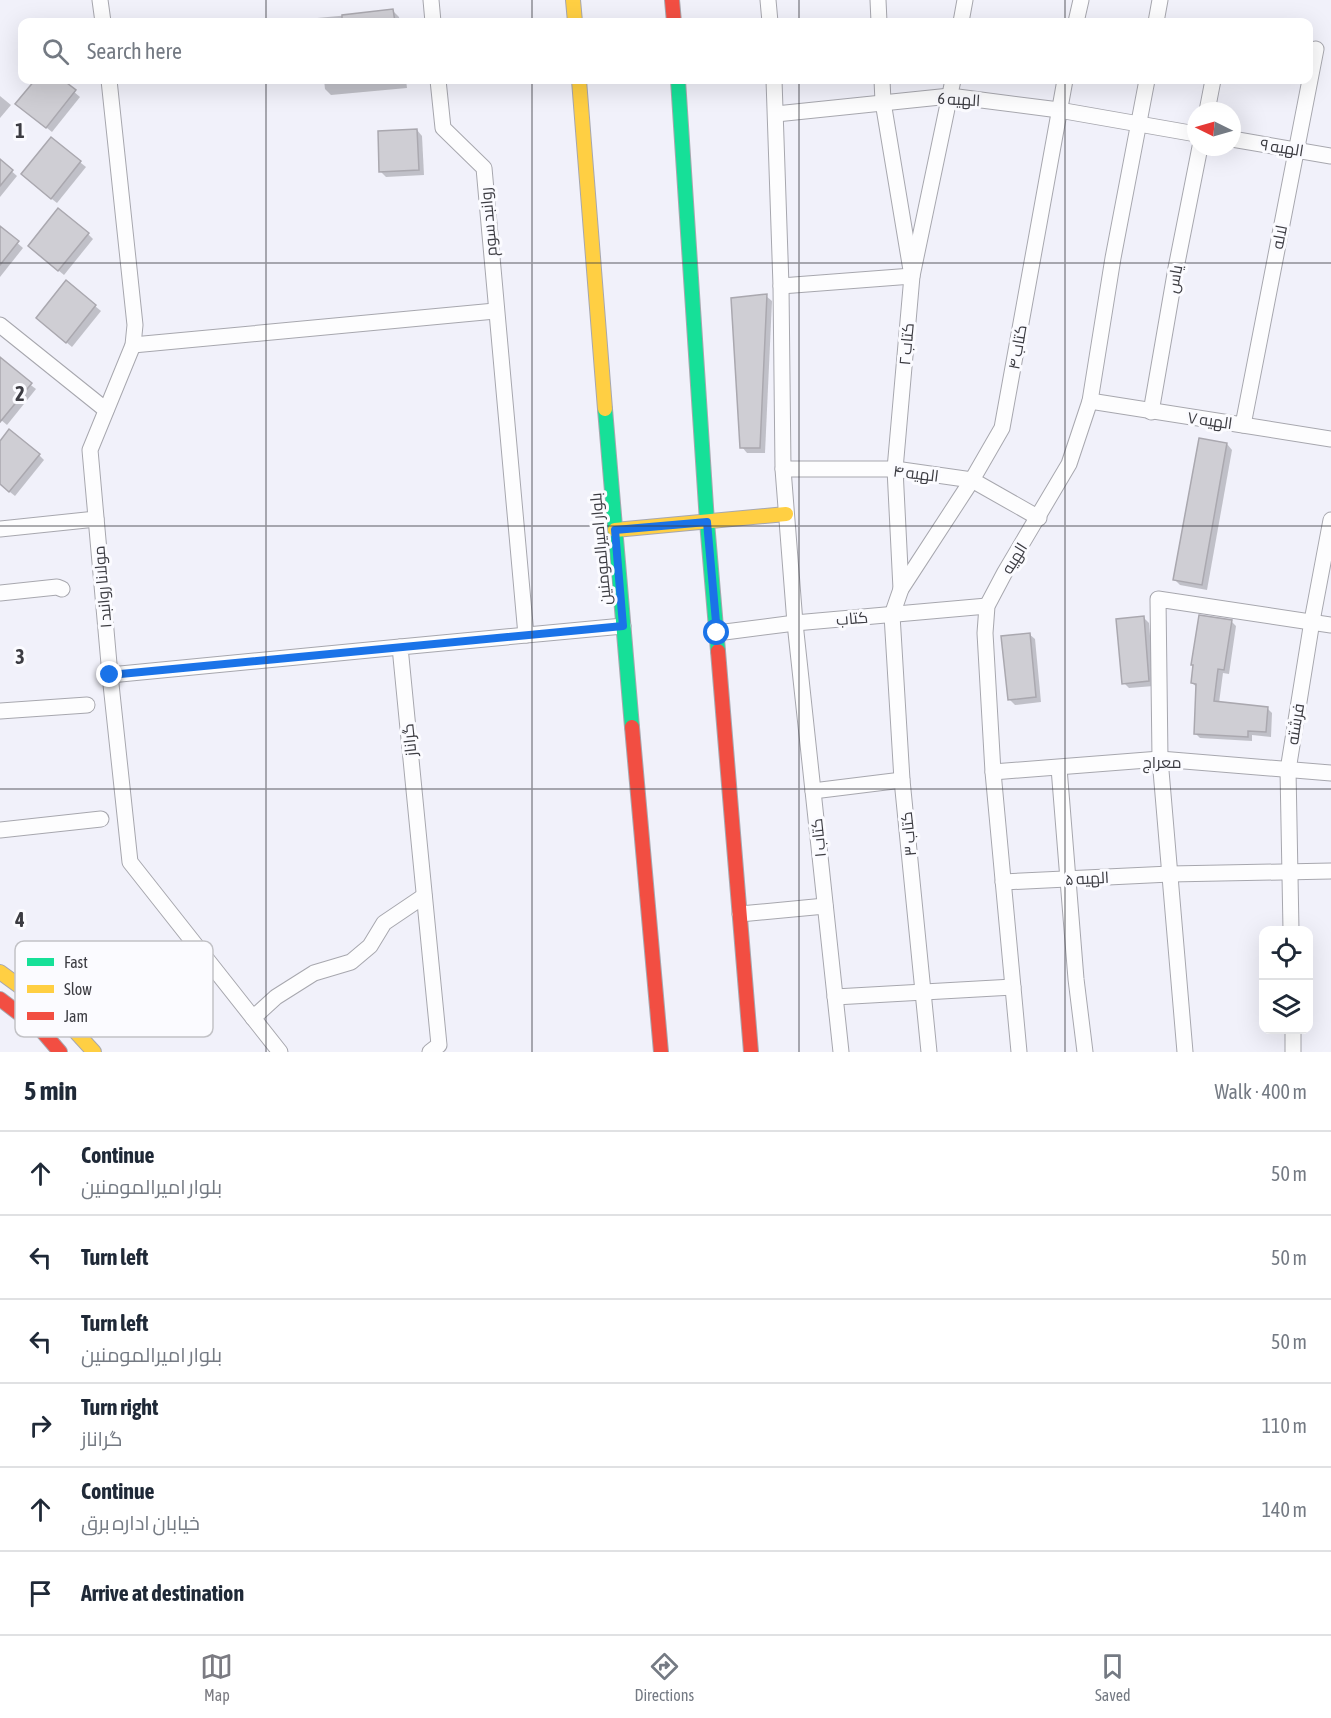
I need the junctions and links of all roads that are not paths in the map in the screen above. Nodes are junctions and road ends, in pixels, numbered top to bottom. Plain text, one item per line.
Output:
1 (100, 0) edge
2 (431, 0) edge
3 (573, 0) edge
4 (672, 0) edge
5 (768, 0) edge
6 (878, 0) edge
7 (965, 0) edge
8 (1081, 0) edge
9 (1160, 0) edge
10 (102, 18) edge
11 (433, 18) edge
12 (575, 18) edge
13 (674, 18) edge
14 (770, 18) edge
15 (879, 18) edge
16 (962, 18) edge
17 (1077, 18) edge
18 (1157, 18) edge
19 (1316, 49) dead end
20 (1313, 65) edge
21 (109, 84) edge
22 (438, 84) edge
23 (579, 84) edge
24 (678, 84) edge
25 (774, 84) edge
26 (882, 84) edge
27 (952, 84) edge
28 (1064, 84) edge
29 (1146, 84) edge
30 (1212, 84) edge
31 (1309, 84) edge
32 (950, 96) junction
33 (884, 102) junction
34 (1209, 102) edge
35 (1059, 110) junction
36 (776, 114) junction
37 (1140, 124) junction
38 (1187, 132) edge
39 (1241, 140) edge
40 (1297, 149) junction
41 (1198, 156) edge
42 (1331, 156) edge
43 (912, 276) junction
44 (781, 286) junction
45 (495, 311) junction
46 (0, 325) edge
47 (133, 345) junction
48 (1090, 401) junction
49 (106, 410) junction
50 (1151, 412) junction
51 (1243, 425) junction
52 (1331, 439) edge
53 (783, 469) junction
54 (895, 469) junction
55 (972, 480) junction
56 (786, 514) junction
57 (1039, 518) junction
58 (96, 519) junction
59 (707, 522) junction
60 (1330, 528) edge
61 (0, 529) edge
62 (615, 530) junction
63 (62, 589) dead end
64 (901, 589) junction
65 (0, 593) edge
66 (987, 606) junction
67 (892, 615) junction
68 (1312, 621) junction
69 (795, 623) junction
70 (1331, 625) edge
71 (623, 626) junction
72 (717, 633) junction
73 (526, 635) junction
74 (400, 647) junction
75 (110, 675) junction
76 (87, 705) dead end
77 (0, 711) edge
78 (1160, 759) junction
79 (1059, 768) junction
80 (1288, 770) junction
81 (993, 772) junction
82 (1331, 773) edge
83 (902, 780) junction
84 (813, 791) junction
85 (101, 819) dead end
86 (0, 830) edge
87 (1331, 871) edge
88 (1290, 872) junction
89 (1170, 874) junction
90 (1069, 879) junction
91 (1003, 882) junction
92 (424, 896) junction
93 (825, 906) junction
94 (740, 914) junction
95 (1291, 926) edge
96 (192, 941) edge
97 (213, 967) edge
98 (0, 972) edge
99 (15, 983) edge
100 (1013, 987) junction
101 (923, 993) junction
102 (835, 997) junction
103 (0, 999) edge
104 (15, 1010) edge
105 (253, 1018) junction
106 (1293, 1034) edge
107 (47, 1037) edge
108 (80, 1037) edge
109 (438, 1050) edge
110 (60, 1052) edge
111 (94, 1052) edge
112 (280, 1052) edge
113 (661, 1052) edge
114 (751, 1052) edge
115 (841, 1052) edge
116 (929, 1052) edge
117 (1018, 1052) edge
118 (1084, 1052) edge
119 (1185, 1052) edge
120 (1293, 1052) edge

1 - 10 street
2 - 11 street
3 - 12 street
4 - 13 street
5 - 14 street
6 - 15 street
7 - 16 street
8 - 17 street
9 - 18 street
19 - 20 street, لاله
21 - 47 street, مولانا روانبد ۱
22 - 45 street, روانبد سوم
23 - 62 street, بلوار امیرالمومنین
24 - 59 street
25 - 36 street, کتاب ۱
26 - 33 street, کتاب ۲
27 - 32 street
28 - 35 street, کتاب ۴
29 - 37 street, الهیه
30 - 34 street
31 - 40 street, لاله
32 - 33 street, الهیه 6
32 - 35 street, الهیه 6
32 - 43 street
33 - 36 street, الهیه 6
33 - 43 street, کتاب ۲
35 - 37 street, الهیه 6
35 - 55 street, کتاب ۴
36 - 44 street, کتاب ۱
37 - 38 street
37 - 48 street, الهیه
39 - 40 street, الهیه ۹
40 - 42 street, الهیه ۹
40 - 51 street, لاله
41 - 50 street, یاس
43 - 44 street
43 - 54 street, کتاب ۲
44 - 53 street, کتاب ۱
45 - 47 street
45 - 73 street, روانبد سوم
46 - 49 street
47 - 49 street, مولانا روانبد ۱
48 - 50 street, الهیه ۷
48 - 57 street, الهیه
49 - 58 street, مولانا روانبد ۱
50 - 51 street, الهیه ۷
51 - 52 street, الهیه ۷
53 - 54 street, الهیه ۴
53 - 56 street, کتاب ۱
54 - 55 street, الهیه ۴
54 - 64 street, کتاب ۲
55 - 57 street, الهیه ۴
55 - 64 street, کتاب ۴
56 - 59 street
56 - 69 street, کتاب ۱
57 - 66 street, الهیه
58 - 61 street
58 - 75 street, مولانا روانبد ۱
59 - 62 street
59 - 72 street
60 - 68 street, فرشته
62 - 71 street, بلوار امیرالمومنین
63 - 65 street
64 - 67 street
66 - 67 street, کتاب
66 - 81 street, الهیه
67 - 69 street, کتاب
67 - 83 street, کتاب ۳
68 - 70 street
68 - 78 street
68 - 80 street, فرشته
69 - 72 street, کتاب
69 - 84 street, کتاب ۱
71 - 73 street
71 - 113 street, بلوار امیرالمومنین
72 - 94 street
73 - 74 street
74 - 75 street
74 - 92 street, گراناز
75 - 96 street, مولانا روانبد ۱
76 - 77 street
78 - 79 street, معراج
78 - 80 street, معراج
78 - 89 street
79 - 81 street, معراج
79 - 90 street
80 - 82 street, معراج
80 - 88 street, فرشته
81 - 91 street, الهیه
83 - 84 street
83 - 101 street, کتاب ۳
84 - 93 street, کتاب ۱
85 - 86 street
87 - 88 street, الهیه ۵
88 - 89 street, الهیه ۵
88 - 95 street, فرشته
89 - 90 street, الهیه ۵
89 - 119 street
90 - 91 street, الهیه ۵
90 - 118 street
91 - 100 street, الهیه
92 - 105 street
92 - 109 street, گراناز
93 - 94 street
93 - 102 street, کتاب ۱
94 - 114 street
97 - 105 street, مولانا روانبد ۱
98 - 99 street
100 - 101 street
100 - 117 street, الهیه
101 - 102 street
101 - 116 street, کتاب ۳
102 - 115 street, کتاب ۱
103 - 104 street
105 - 112 street, مولانا روانبد ۱
106 - 120 street
107 - 110 street
108 - 111 street

